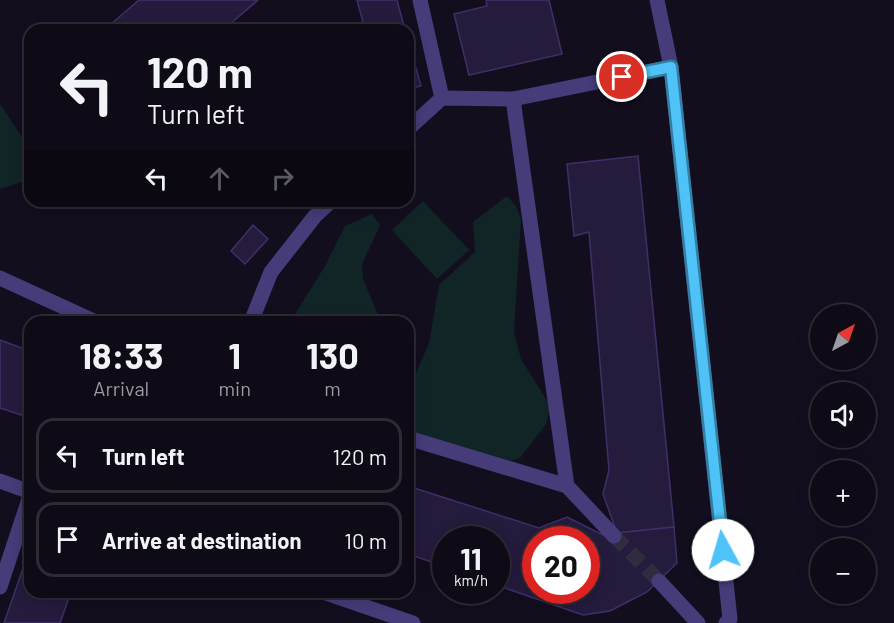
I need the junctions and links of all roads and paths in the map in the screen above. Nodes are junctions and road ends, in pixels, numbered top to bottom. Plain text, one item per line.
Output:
1 (420, 0) edge
2 (657, 0) edge
3 (671, 67) junction
4 (442, 98) junction
5 (513, 99) junction
6 (414, 124) edge
7 (325, 207) edge
8 (0, 278) edge
9 (83, 316) edge
10 (253, 316) edge
11 (414, 440) edge
12 (0, 481) edge
13 (567, 486) junction
14 (24, 491) edge
15 (24, 513) edge
16 (614, 536) tunnel mouth
17 (659, 581) tunnel mouth
18 (0, 587) edge
19 (340, 598) edge
20 (413, 623) edge
21 (698, 623) edge
22 (726, 623) edge

1 - 4 street
2 - 3 street
3 - 5 street
3 - 22 street
4 - 5 street
4 - 6 street
5 - 13 street
7 - 10 street
8 - 9 street
11 - 13 street
12 - 14 street
13 - 16 street
15 - 18 street
17 - 21 street
19 - 20 street

